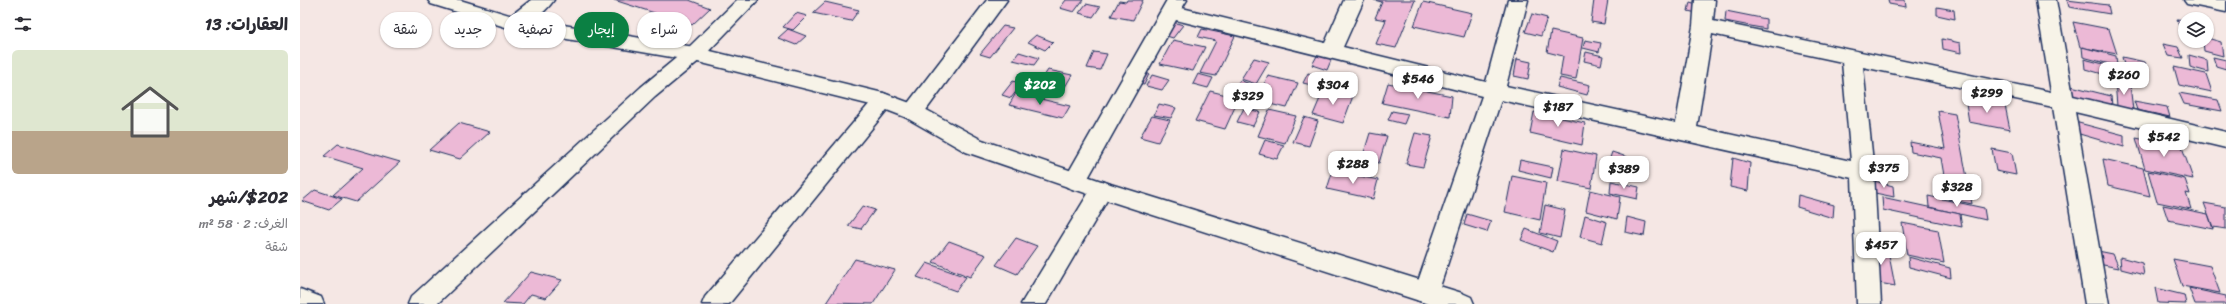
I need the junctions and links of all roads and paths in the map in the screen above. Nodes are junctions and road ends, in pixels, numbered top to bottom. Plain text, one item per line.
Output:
1 (438, 0) edge
2 (544, 0) edge
3 (748, 0) edge
4 (997, 0) edge
5 (1354, 0) edge
6 (1518, 0) edge
7 (1706, 0) edge
8 (2046, 0) edge
9 (2194, 0) edge
10 (1173, 6) edge
11 (2226, 6) edge
12 (529, 12) edge
13 (504, 20) edge
14 (1703, 26) junction
15 (566, 32) edge
16 (1332, 50) junction
17 (694, 54) junction
18 (1852, 58) junction
19 (1494, 91) junction
20 (883, 101) junction
21 (2064, 102) junction
22 (913, 112) junction
23 (1685, 134) junction
24 (2226, 140) edge
25 (1864, 172) junction
26 (1075, 181) junction
27 (1102, 190) junction
28 (1426, 293) junction
29 (300, 299) edge
30 (312, 304) edge
31 (420, 304) edge
32 (714, 304) edge
33 (1033, 304) edge
34 (1462, 304) edge
35 (1869, 304) edge
36 (2097, 304) edge

1 - 13 street
2 - 12 street
3 - 17 street
4 - 22 street
5 - 16 street
6 - 19 street
7 - 14 street
8 - 21 street
9 - 11 street
10 - 16 street
10 - 26 street
14 - 18 street
14 - 23 street
15 - 17 street
16 - 19 street
17 - 20 street
17 - 31 street
18 - 21 street
18 - 25 street
19 - 23 street
19 - 28 street
20 - 22 street
20 - 32 street
21 - 24 street
21 - 36 street
22 - 26 street
23 - 25 street
25 - 35 street
26 - 27 street
27 - 28 street
27 - 33 street
28 - 34 street
29 - 30 street

